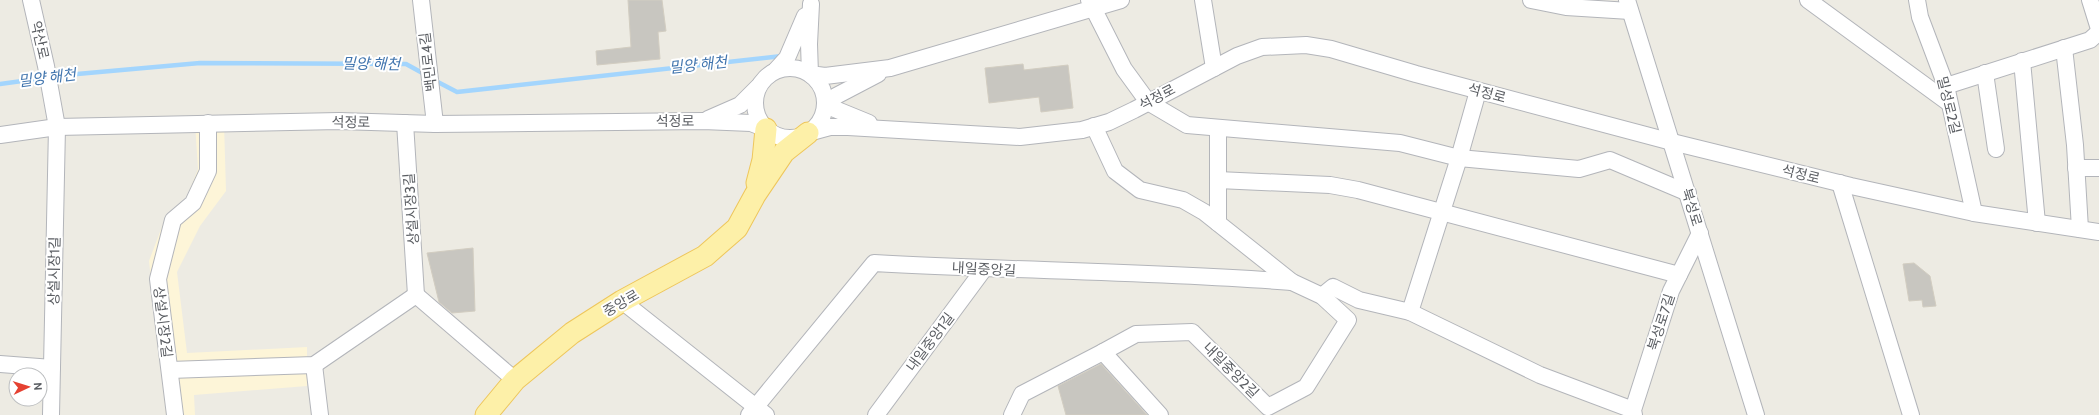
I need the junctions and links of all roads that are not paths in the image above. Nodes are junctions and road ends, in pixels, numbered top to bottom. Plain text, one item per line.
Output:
1 (31, 0) edge
2 (421, 0) edge
3 (1121, 0) edge
4 (1203, 0) edge
5 (1531, 0) edge
6 (1808, 0) edge
7 (1917, 0) edge
8 (2090, 0) edge
9 (811, 2) edge
10 (1091, 4) edge
11 (1628, 6) edge
12 (2099, 29) edge
13 (2099, 32) edge
14 (2064, 48) junction
15 (2022, 61) junction
16 (890, 68) junction
17 (1214, 68) junction
18 (776, 70) junction
19 (1985, 73) junction
20 (810, 74) junction
21 (1946, 86) junction
22 (758, 87) junction
23 (1478, 91) junction
24 (1148, 102) junction
25 (1949, 103) junction
26 (825, 105) junction
27 (435, 119) junction
28 (703, 121) junction
29 (208, 123) junction
30 (405, 123) junction
31 (1094, 126) junction
32 (58, 127) junction
33 (1218, 128) junction
34 (766, 129) junction
35 (885, 129) junction
36 (808, 134) junction
37 (0, 136) edge
38 (1672, 142) junction
39 (1996, 149) dead end
40 (1459, 158) junction
41 (2076, 168) junction
42 (2099, 168) edge
43 (1218, 180) junction
44 (1840, 183) junction
45 (1688, 193) junction
46 (754, 195) junction
47 (1442, 213) junction
48 (1974, 213) junction
49 (2037, 223) junction
50 (1218, 224) junction
51 (2080, 229) junction
52 (2099, 232) edge
53 (1700, 233) junction
54 (984, 269) junction
55 (1679, 275) junction
56 (1292, 282) junction
57 (416, 295) junction
58 (1322, 296) junction
59 (622, 301) junction
60 (1410, 312) junction
61 (1103, 352) junction
62 (0, 364) edge
63 (314, 365) junction
64 (52, 368) junction
65 (170, 370) junction
66 (515, 380) junction
67 (757, 412) edge
68 (1633, 412) edge
69 (51, 415) edge
70 (175, 415) edge
71 (320, 415) edge
72 (486, 415) edge
73 (876, 415) edge
74 (1012, 415) edge
75 (1160, 415) edge
76 (1756, 415) edge
77 (1911, 415) edge

1 - 32 street, 약산로
2 - 27 street, 백민로4길
3 - 10 street
4 - 17 street
5 - 11 street
6 - 25 street
7 - 21 street, 밀성로2길
8 - 12 street
9 - 18 street
9 - 20 street
10 - 16 street
10 - 24 street
11 - 38 street, 북성로
13 - 14 street
14 - 15 street
14 - 41 street
15 - 19 street
15 - 49 street
16 - 20 street
16 - 26 street
17 - 23 street, 석정로
17 - 24 street, 석정로
18 - 20 street
18 - 22 street
19 - 21 street
19 - 39 street
20 - 26 street
21 - 25 street, 밀성로2길
22 - 28 street
22 - 34 street
23 - 38 street, 석정로
23 - 40 street
24 - 31 street, 석정로
24 - 33 street
25 - 48 street, 밀성로2길
26 - 35 street
26 - 36 street
27 - 28 street, 석정로
27 - 30 street, 석정로
28 - 34 street, 석정로
29 - 30 street, 석정로
29 - 32 street, 석정로
29 - 65 street, 상설시장2길
30 - 57 street, 상설시장3길
31 - 35 street, 석정로
31 - 50 street
32 - 37 street, 석정로
32 - 64 street, 상설시장1길
33 - 40 street
33 - 43 street
34 - 36 street
34 - 46 main road
35 - 36 street, 석정로
36 - 46 main road
38 - 44 street, 석정로
38 - 45 street, 북성로
40 - 45 street
40 - 47 street
41 - 42 street
41 - 51 street
43 - 47 street
43 - 50 street
44 - 48 street, 석정로
44 - 77 street
45 - 53 street, 북성로
46 - 59 main road, 중앙로
47 - 55 street
47 - 60 street
48 - 49 street, 석정로
49 - 51 street, 석정로
50 - 56 street
51 - 52 street, 석정로
53 - 55 street, 북성로7길
53 - 76 street, 북성로
54 - 56 street, 내일중앙길
54 - 67 street, 내일중앙길
54 - 73 street, 내일중앙1길
55 - 68 street, 북성로7길
56 - 58 street, 내일중앙2길
57 - 63 street
57 - 66 street
58 - 60 street
58 - 61 street, 내일중앙2길
59 - 66 main road, 중앙로
59 - 67 street
60 - 68 street
61 - 74 street, 내일중앙2길
61 - 75 street
62 - 64 street
63 - 65 street
63 - 71 street
64 - 69 street, 상설시장1길
65 - 70 street, 상설시장2길
66 - 72 main road, 중앙로

